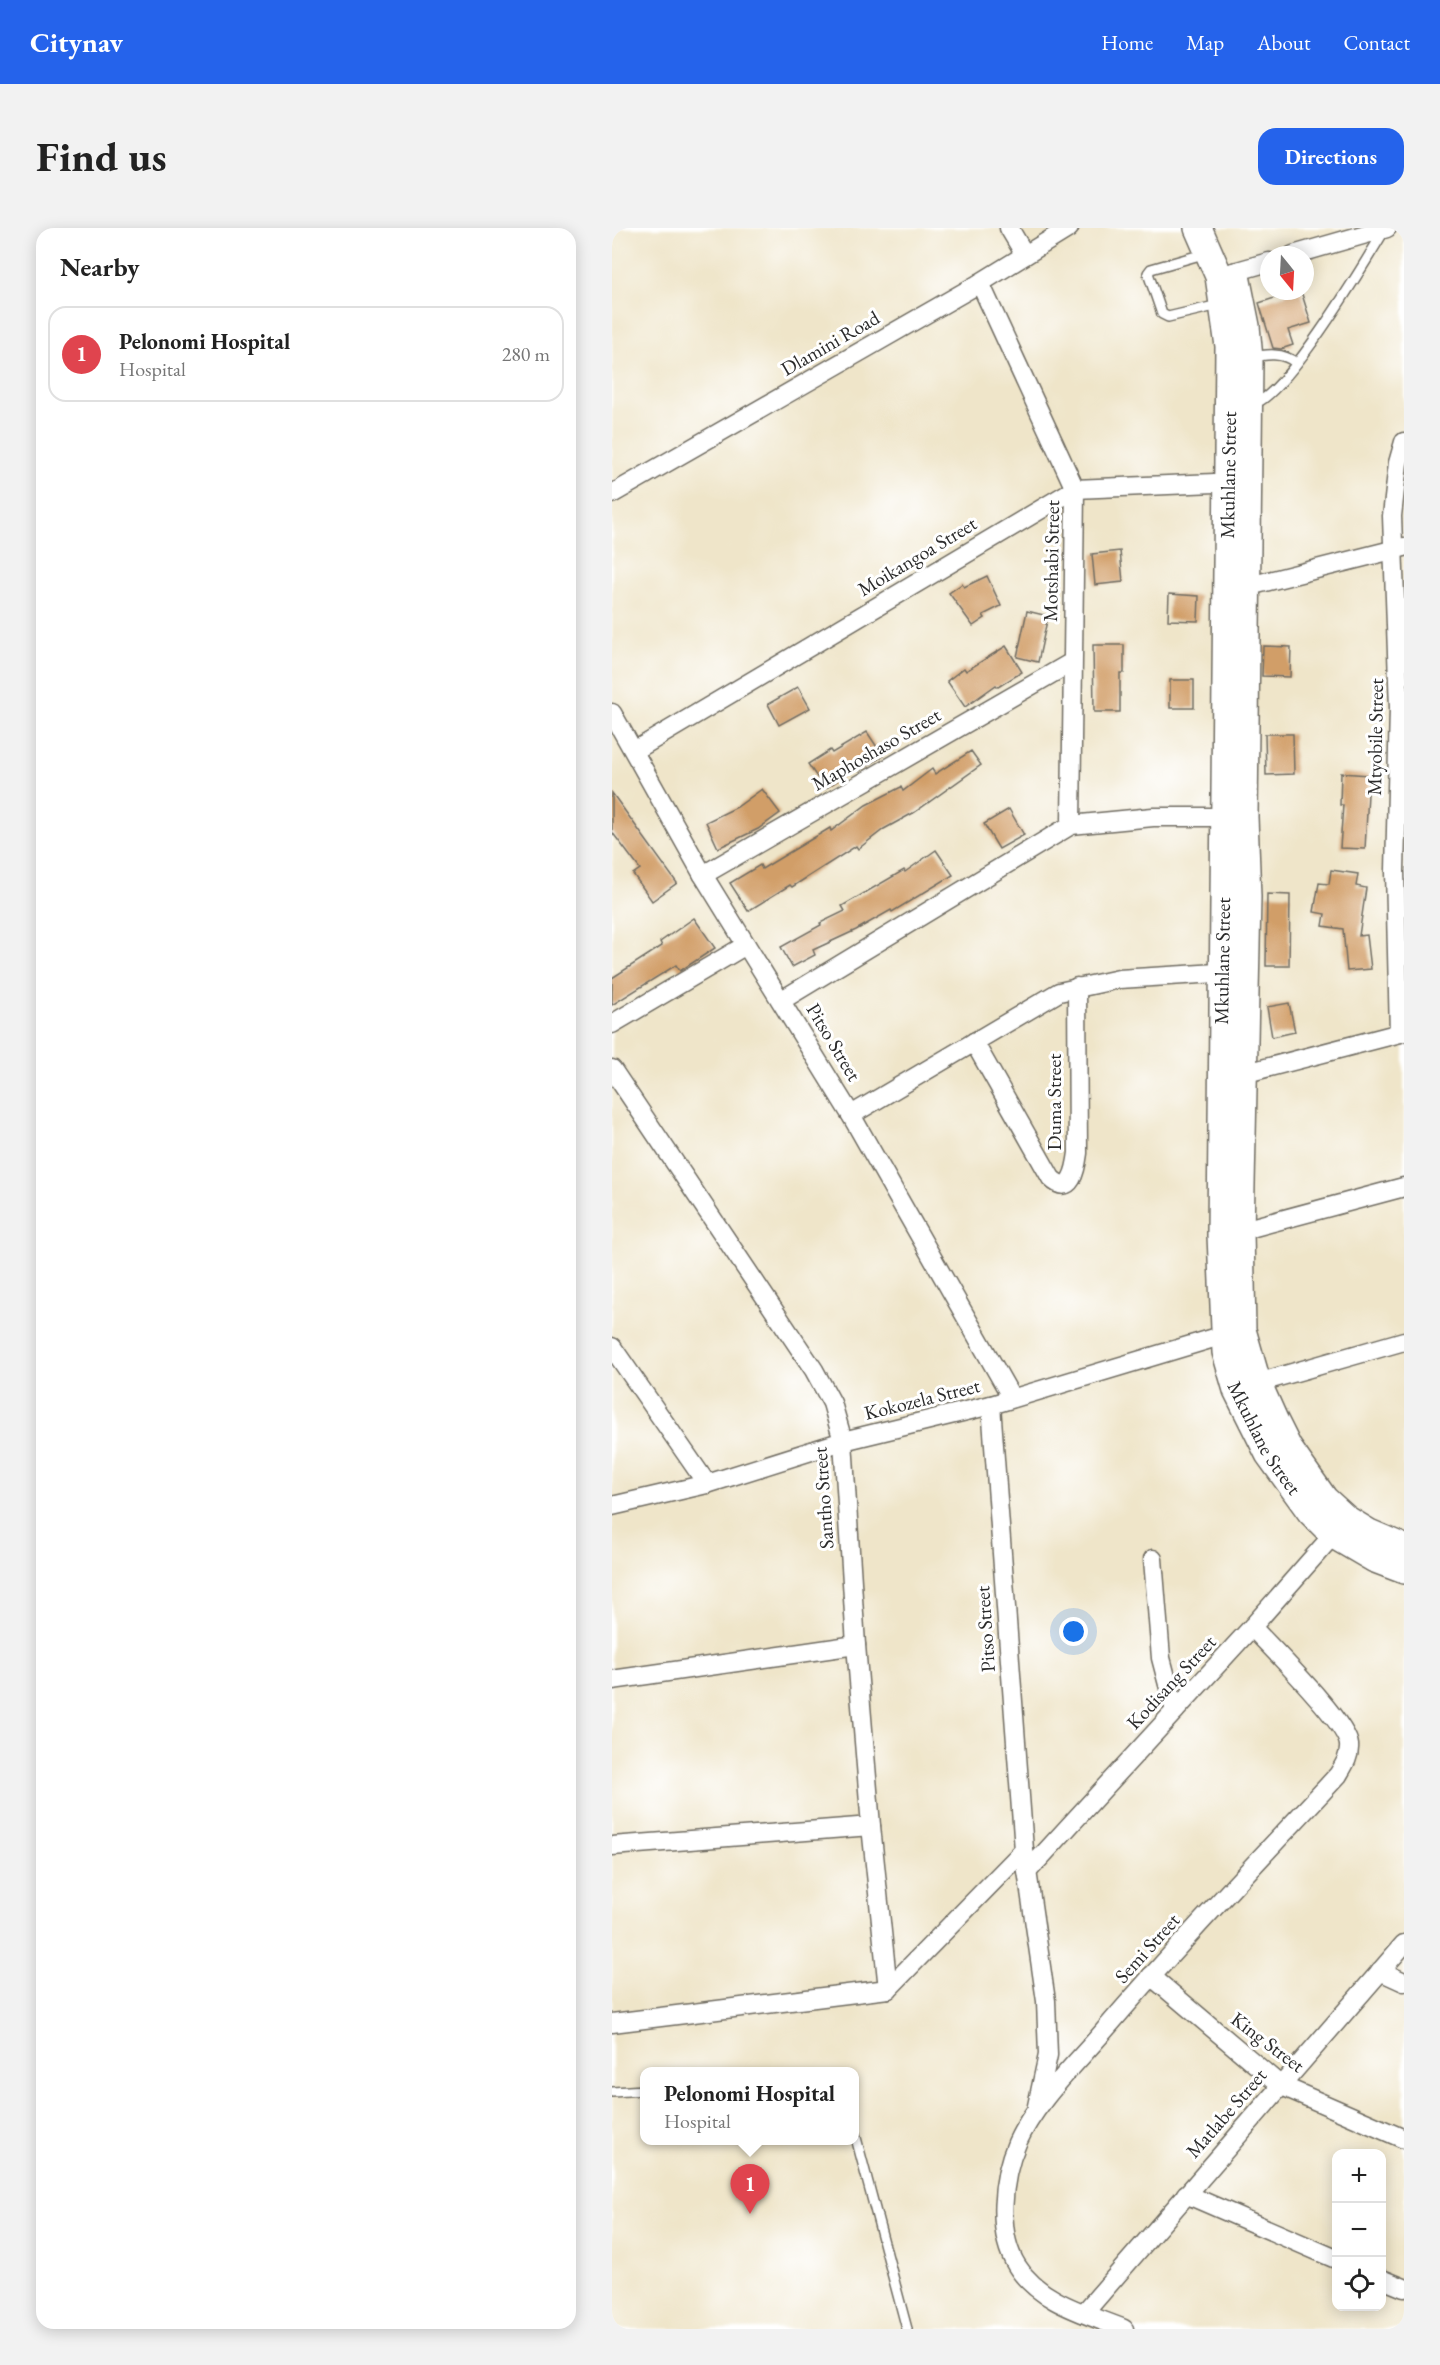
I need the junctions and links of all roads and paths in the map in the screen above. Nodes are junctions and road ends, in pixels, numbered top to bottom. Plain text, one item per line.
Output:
1 (1009, 228) edge
2 (1069, 228) edge
3 (1198, 228) edge
4 (1386, 228) edge
5 (1314, 249) edge
6 (1025, 255) junction
7 (1220, 257) edge
8 (1260, 261) edge
9 (980, 283) junction
10 (1224, 303) junction
11 (1248, 359) junction
12 (1296, 363) junction
13 (1239, 404) junction
14 (1404, 442) edge
15 (1238, 482) junction
16 (1075, 489) junction
17 (612, 494) edge
18 (1399, 548) edge
19 (1237, 589) junction
20 (1072, 662) junction
21 (1402, 707) edge
22 (612, 713) edge
23 (634, 751) junction
24 (1234, 817) junction
25 (1071, 825) junction
26 (1399, 870) edge
27 (703, 875) junction
28 (746, 945) junction
29 (1234, 972) junction
30 (1077, 987) junction
31 (782, 1000) junction
32 (612, 1024) edge
33 (1402, 1032) edge
34 (974, 1042) junction
35 (612, 1069) edge
36 (1232, 1077) junction
37 (851, 1114) junction
38 (1404, 1187) edge
39 (1230, 1234) junction
40 (1234, 1333) junction
41 (1404, 1341) edge
42 (612, 1347) edge
43 (1247, 1386) junction
44 (1012, 1398) junction
45 (991, 1405) junction
46 (843, 1441) junction
47 (707, 1484) junction
48 (612, 1506) edge
49 (1340, 1527) junction
50 (1404, 1548) edge
51 (1153, 1559) dead end
52 (1404, 1570) edge
53 (1252, 1627) junction
54 (856, 1645) junction
55 (612, 1680) edge
56 (1175, 1711) junction
57 (871, 1826) junction
58 (612, 1846) edge
59 (1024, 1850) junction
60 (1027, 1872) junction
61 (1404, 1944) edge
62 (1380, 1971) junction
63 (1151, 1976) junction
64 (1404, 1982) edge
65 (888, 1989) junction
66 (612, 2023) edge
67 (1280, 2085) junction
68 (640, 2090) edge
69 (612, 2092) edge
70 (1036, 2111) junction
71 (1404, 2139) edge
72 (858, 2145) edge
73 (1186, 2194) junction
74 (1332, 2257) edge
75 (1386, 2280) edge
76 (1404, 2288) edge
77 (1083, 2313) junction
78 (907, 2329) edge
79 (1124, 2329) edge

1 - 6 street
2 - 6 street, Dlamini Road
3 - 7 street
4 - 5 street
4 - 12 lane
6 - 9 street, Dlamini Road
7 - 8 street
7 - 10 street, Mkuhlane Street
7 - 10 lane
7 - 11 street, Mkuhlane Street
9 - 16 street, Motshabi Street
9 - 17 street, Dlamini Road
10 - 13 street, Mkuhlane Street
11 - 12 lane
11 - 13 street, Mkuhlane Street
12 - 13 lane
13 - 15 street, Mkuhlane Street
14 - 18 street, Mtyobile Street
15 - 16 street, Moikangoa Street
15 - 19 street, Mkuhlane Street
16 - 20 street, Motshabi Street
16 - 23 street, Moikangoa Street
18 - 19 street
18 - 21 street, Mtyobile Street
19 - 24 street, Mkuhlane Street
20 - 25 street, Motshabi Street
20 - 27 street, Maphoshaso Street
21 - 26 street, Mtyobile Street
22 - 23 street, Pitso Street
23 - 27 street, Pitso Street
24 - 25 street
24 - 29 street, Mkuhlane Street
25 - 31 street
26 - 33 street, Mtyobile Street
27 - 28 street, Pitso Street
28 - 31 street, Pitso Street
28 - 32 street
29 - 30 street
29 - 36 street, Mkuhlane Street
30 - 34 street
30 - 34 street, Duma Street
31 - 37 street, Pitso Street
33 - 36 street
34 - 37 street
35 - 46 street, Santho Street
36 - 39 street, Mkuhlane Street
37 - 44 street, Pitso Street
38 - 39 street
39 - 40 street, Mkuhlane Street
40 - 43 street, Mkuhlane Street
40 - 44 street, Kokozela Street
41 - 43 street
42 - 47 street
43 - 49 street, Mkuhlane Street
44 - 45 street, Kokozela Street
45 - 46 street, Kokozela Street
45 - 59 street, Pitso Street
46 - 47 street, Kokozela Street
46 - 54 street, Santho Street
47 - 48 street, Kokozela Street
49 - 50 street, Mkuhlane Street
49 - 52 street, Mkuhlane Street
49 - 53 street, Kodisang Street
51 - 56 street
53 - 56 street, Kodisang Street
53 - 63 street, Semi Street
54 - 55 street
54 - 57 street, Santho Street
56 - 60 street, Kodisang Street
57 - 58 street
57 - 65 street, Santho Street
59 - 60 street, Pitso Street
59 - 65 street
60 - 70 street, Pitso Street
61 - 62 street, Matlabe Street
62 - 64 street
62 - 67 street, Matlabe Street
63 - 67 street, King Street
63 - 70 street, Semi Street
65 - 66 street
67 - 71 street, King Street
67 - 73 street, Matlabe Street
68 - 69 lane
70 - 77 street, Semi Street
72 - 78 lane
73 - 74 street
73 - 77 street, Matlabe Street
75 - 76 street
77 - 79 street, Semi Street

